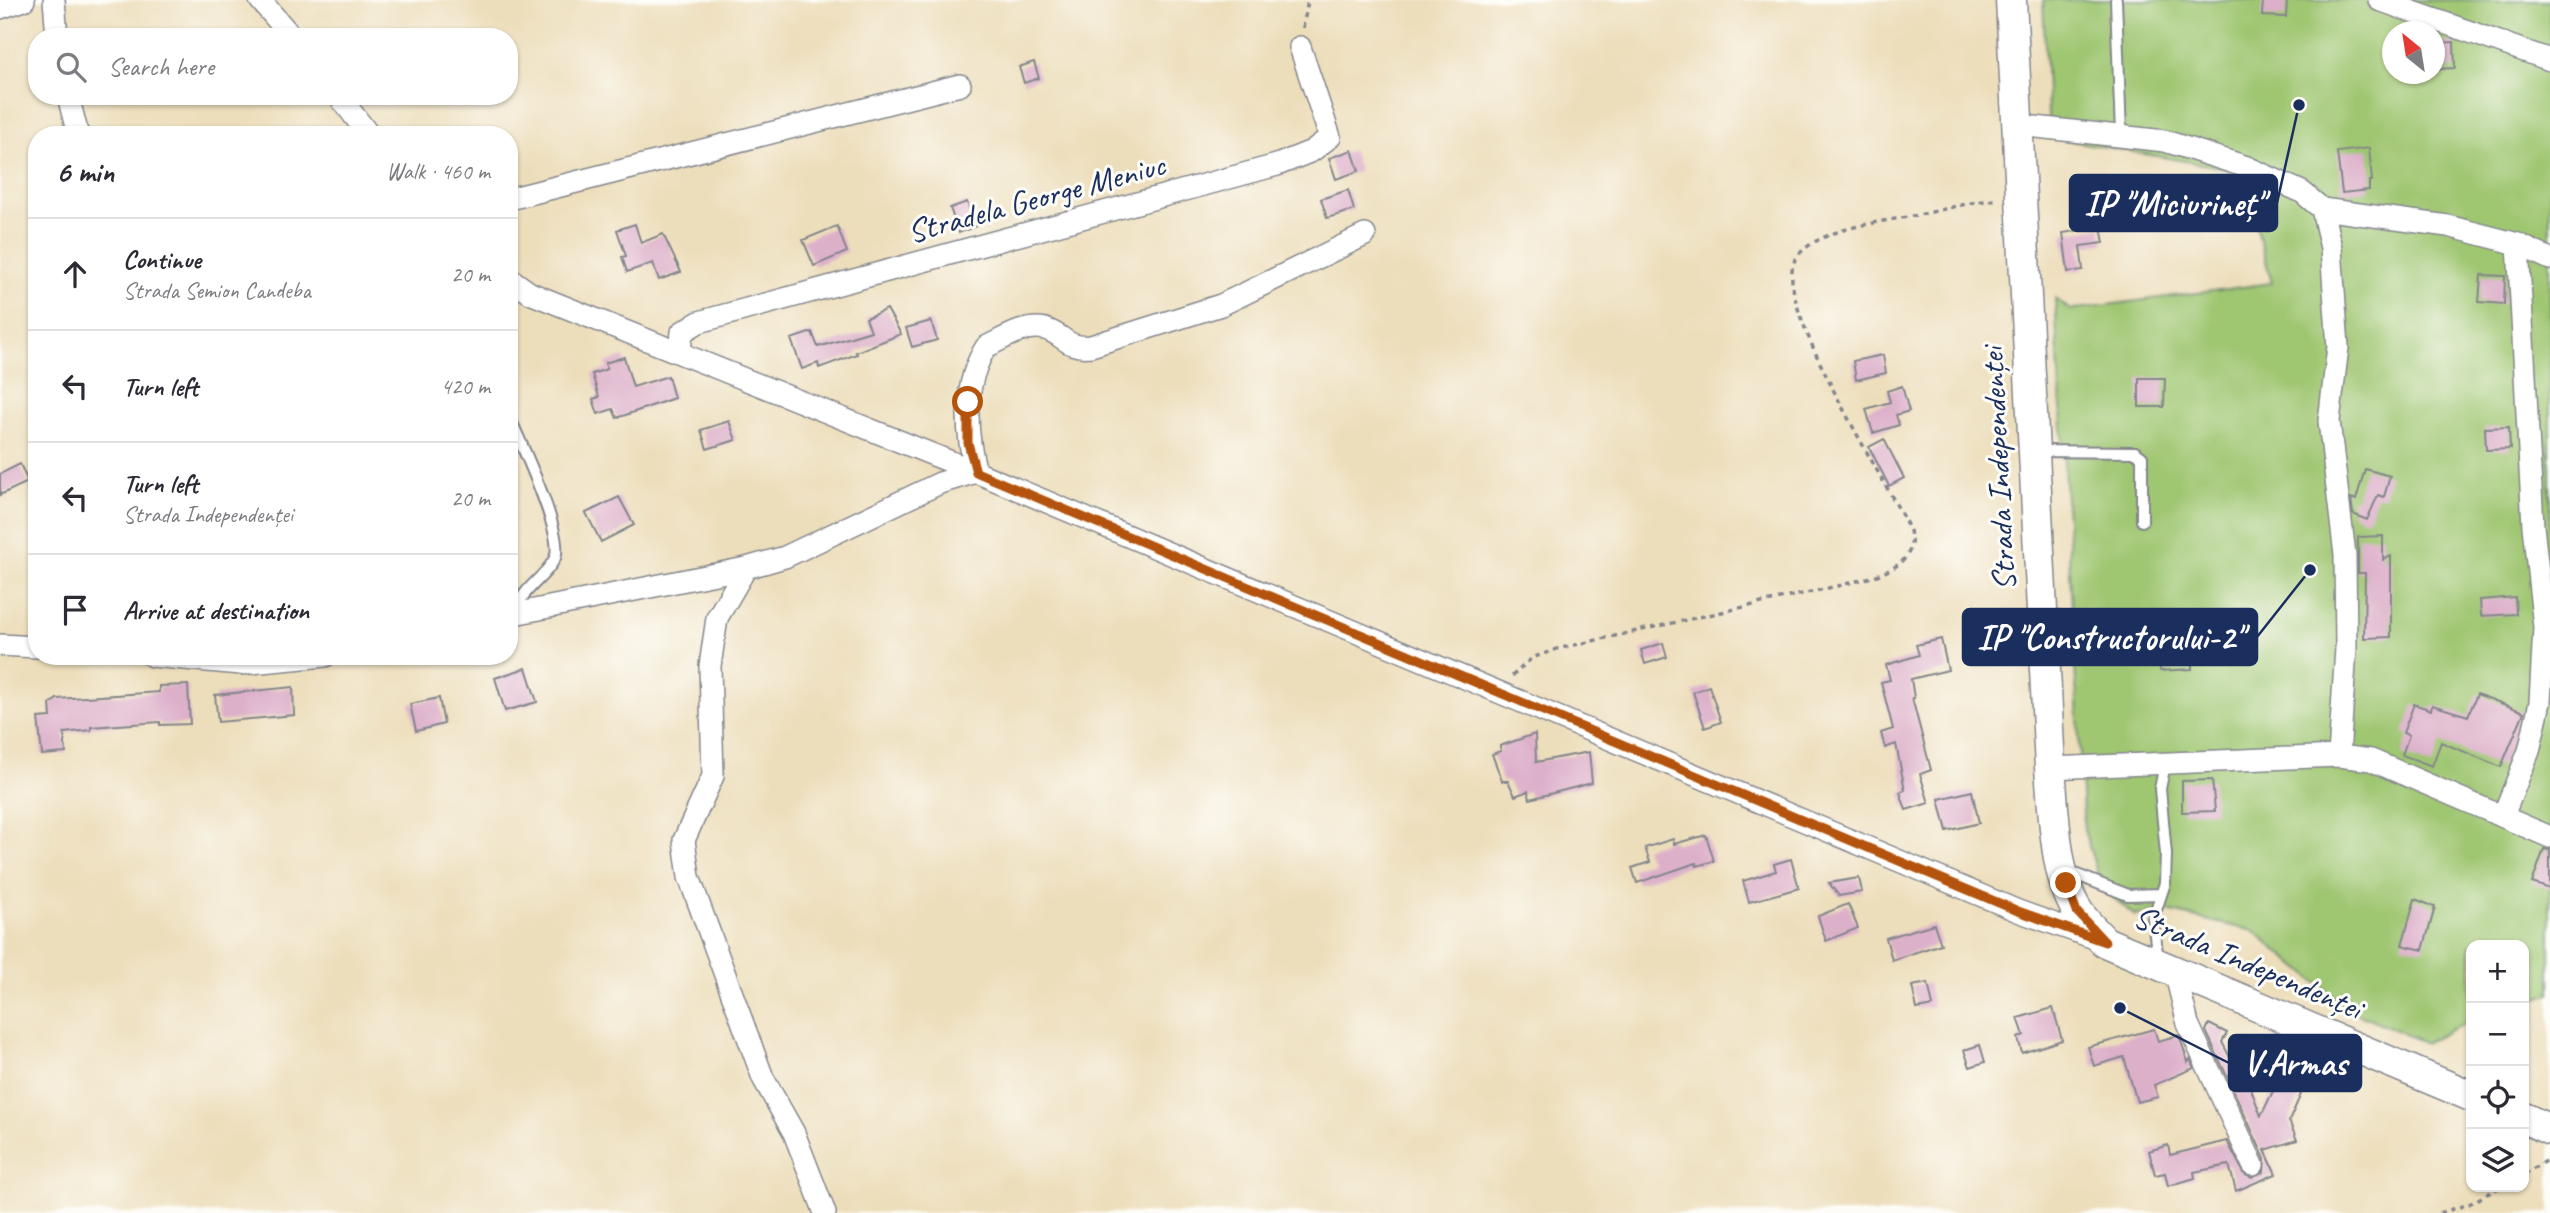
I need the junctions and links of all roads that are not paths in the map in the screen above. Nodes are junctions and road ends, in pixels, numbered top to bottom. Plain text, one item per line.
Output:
1 (24, 0) edge
2 (54, 0) edge
3 (260, 0) edge
4 (2011, 0) edge
5 (2116, 0) edge
6 (2379, 0) edge
7 (0, 8) edge
8 (56, 28) edge
9 (284, 28) edge
10 (1300, 47) road end
11 (2550, 60) edge
12 (960, 85) dead end
13 (70, 105) edge
14 (346, 105) edge
15 (2017, 125) junction
16 (76, 126) edge
17 (362, 126) edge
18 (2121, 135) junction
19 (518, 197) edge
20 (2322, 209) junction
21 (1365, 235) dead end
22 (2518, 244) junction
23 (2550, 259) edge
24 (518, 284) edge
25 (680, 352) junction
26 (518, 438) edge
27 (2034, 451) junction
28 (976, 472) junction
29 (2142, 521) dead end
30 (746, 568) junction
31 (518, 599) edge
32 (518, 614) edge
33 (0, 645) edge
34 (28, 647) edge
35 (2339, 757) junction
36 (2165, 764) junction
37 (2050, 768) junction
38 (2503, 816) junction
39 (2550, 837) edge
40 (2063, 869) junction
41 (2161, 894) junction
42 (2105, 942) junction
43 (2167, 968) junction
44 (2466, 1094) edge
45 (2529, 1120) edge
46 (2550, 1129) edge
47 (2253, 1165) dead end
48 (825, 1213) edge

1 - 7 street
2 - 8 street
3 - 9 street
4 - 15 main road, Strada Independenței
5 - 18 lane
6 - 11 street
10 - 25 street, Stradela George Meniuc
12 - 19 street
13 - 16 street
14 - 17 street
15 - 18 street
15 - 27 main road, Strada Independenței
18 - 20 street
20 - 22 street
20 - 35 street
21 - 28 street
22 - 23 street
22 - 38 street
24 - 25 street
25 - 28 street
26 - 31 lane
27 - 29 lane
27 - 37 main road, Strada Independenței
28 - 30 street
28 - 42 street
30 - 32 street
30 - 48 street
33 - 34 street
35 - 36 street
35 - 38 street
36 - 37 street
36 - 41 lane
37 - 40 main road, Strada Independenței
38 - 39 street
40 - 41 lane
40 - 42 main road, Strada Independenței
41 - 43 lane
42 - 43 main road, Strada Independenței
43 - 44 main road, Strada Independenței
43 - 47 street
45 - 46 main road

